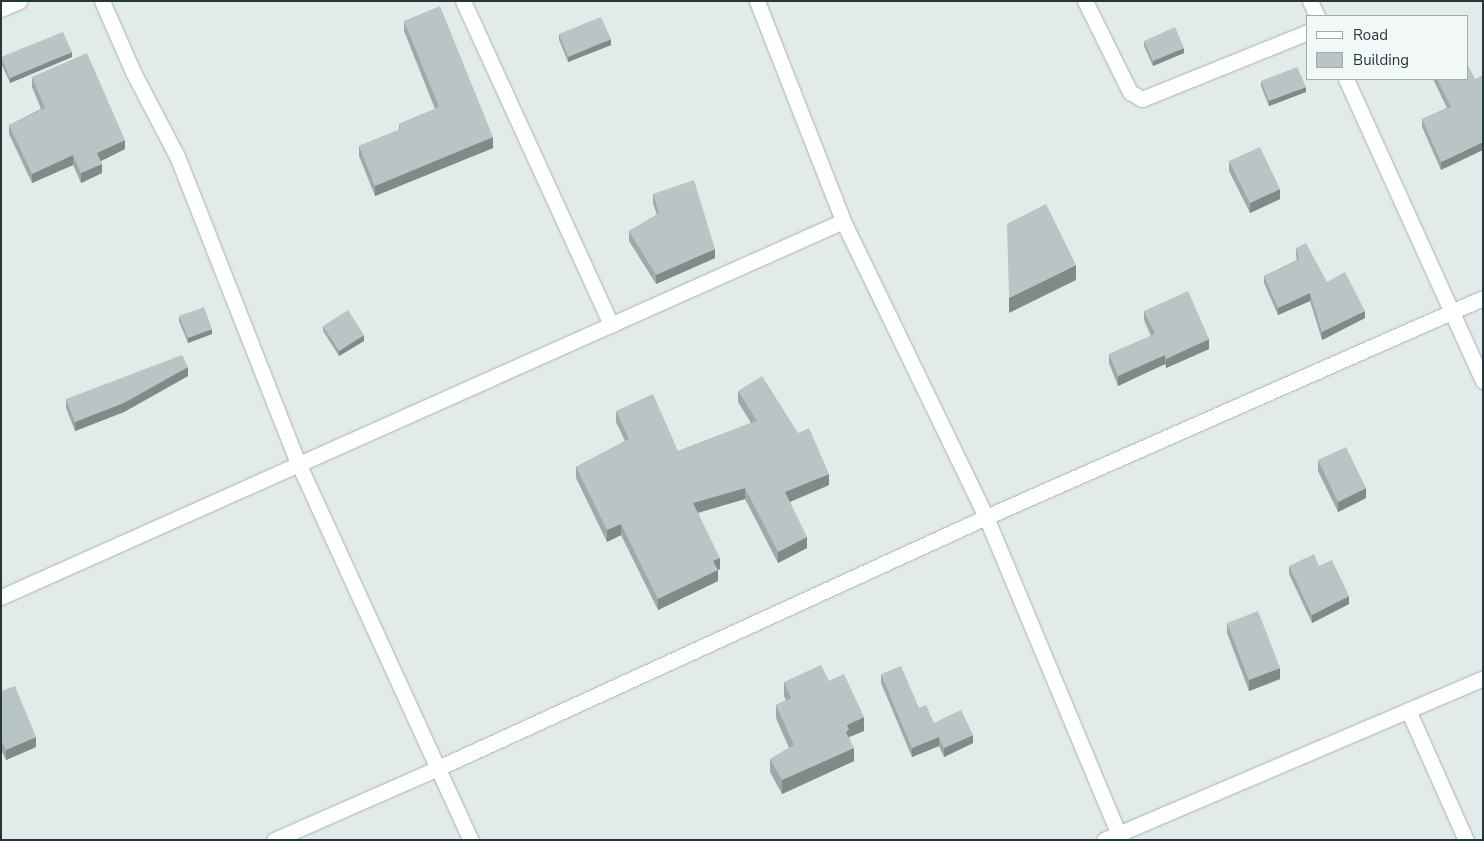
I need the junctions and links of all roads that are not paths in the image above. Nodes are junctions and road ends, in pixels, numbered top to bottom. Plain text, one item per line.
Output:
1 (19, 1) edge
2 (102, 1) edge
3 (463, 1) edge
4 (757, 1) edge
5 (1085, 1) edge
6 (1310, 1) edge
7 (1, 9) edge
8 (1317, 15) edge
9 (1306, 33) edge
10 (1346, 80) edge
11 (843, 221) junction
12 (1483, 298) edge
13 (1451, 312) junction
14 (611, 325) junction
15 (1483, 381) edge
16 (299, 465) junction
17 (986, 517) junction
18 (1, 598) edge
19 (1483, 678) edge
20 (1408, 710) junction
21 (438, 768) junction
22 (1120, 837) edge
23 (274, 840) edge
24 (471, 840) edge
25 (1104, 840) edge
26 (1466, 840) edge

1 - 7 street
2 - 16 street
3 - 14 street
4 - 11 street
5 - 9 street
6 - 8 street
10 - 13 street
11 - 14 street
11 - 17 street
12 - 13 street
13 - 15 street
13 - 17 street
14 - 16 street
16 - 18 street
16 - 21 street
17 - 21 street
17 - 22 street
19 - 20 street
20 - 22 street
20 - 26 street
21 - 23 street
21 - 24 street
22 - 25 street

